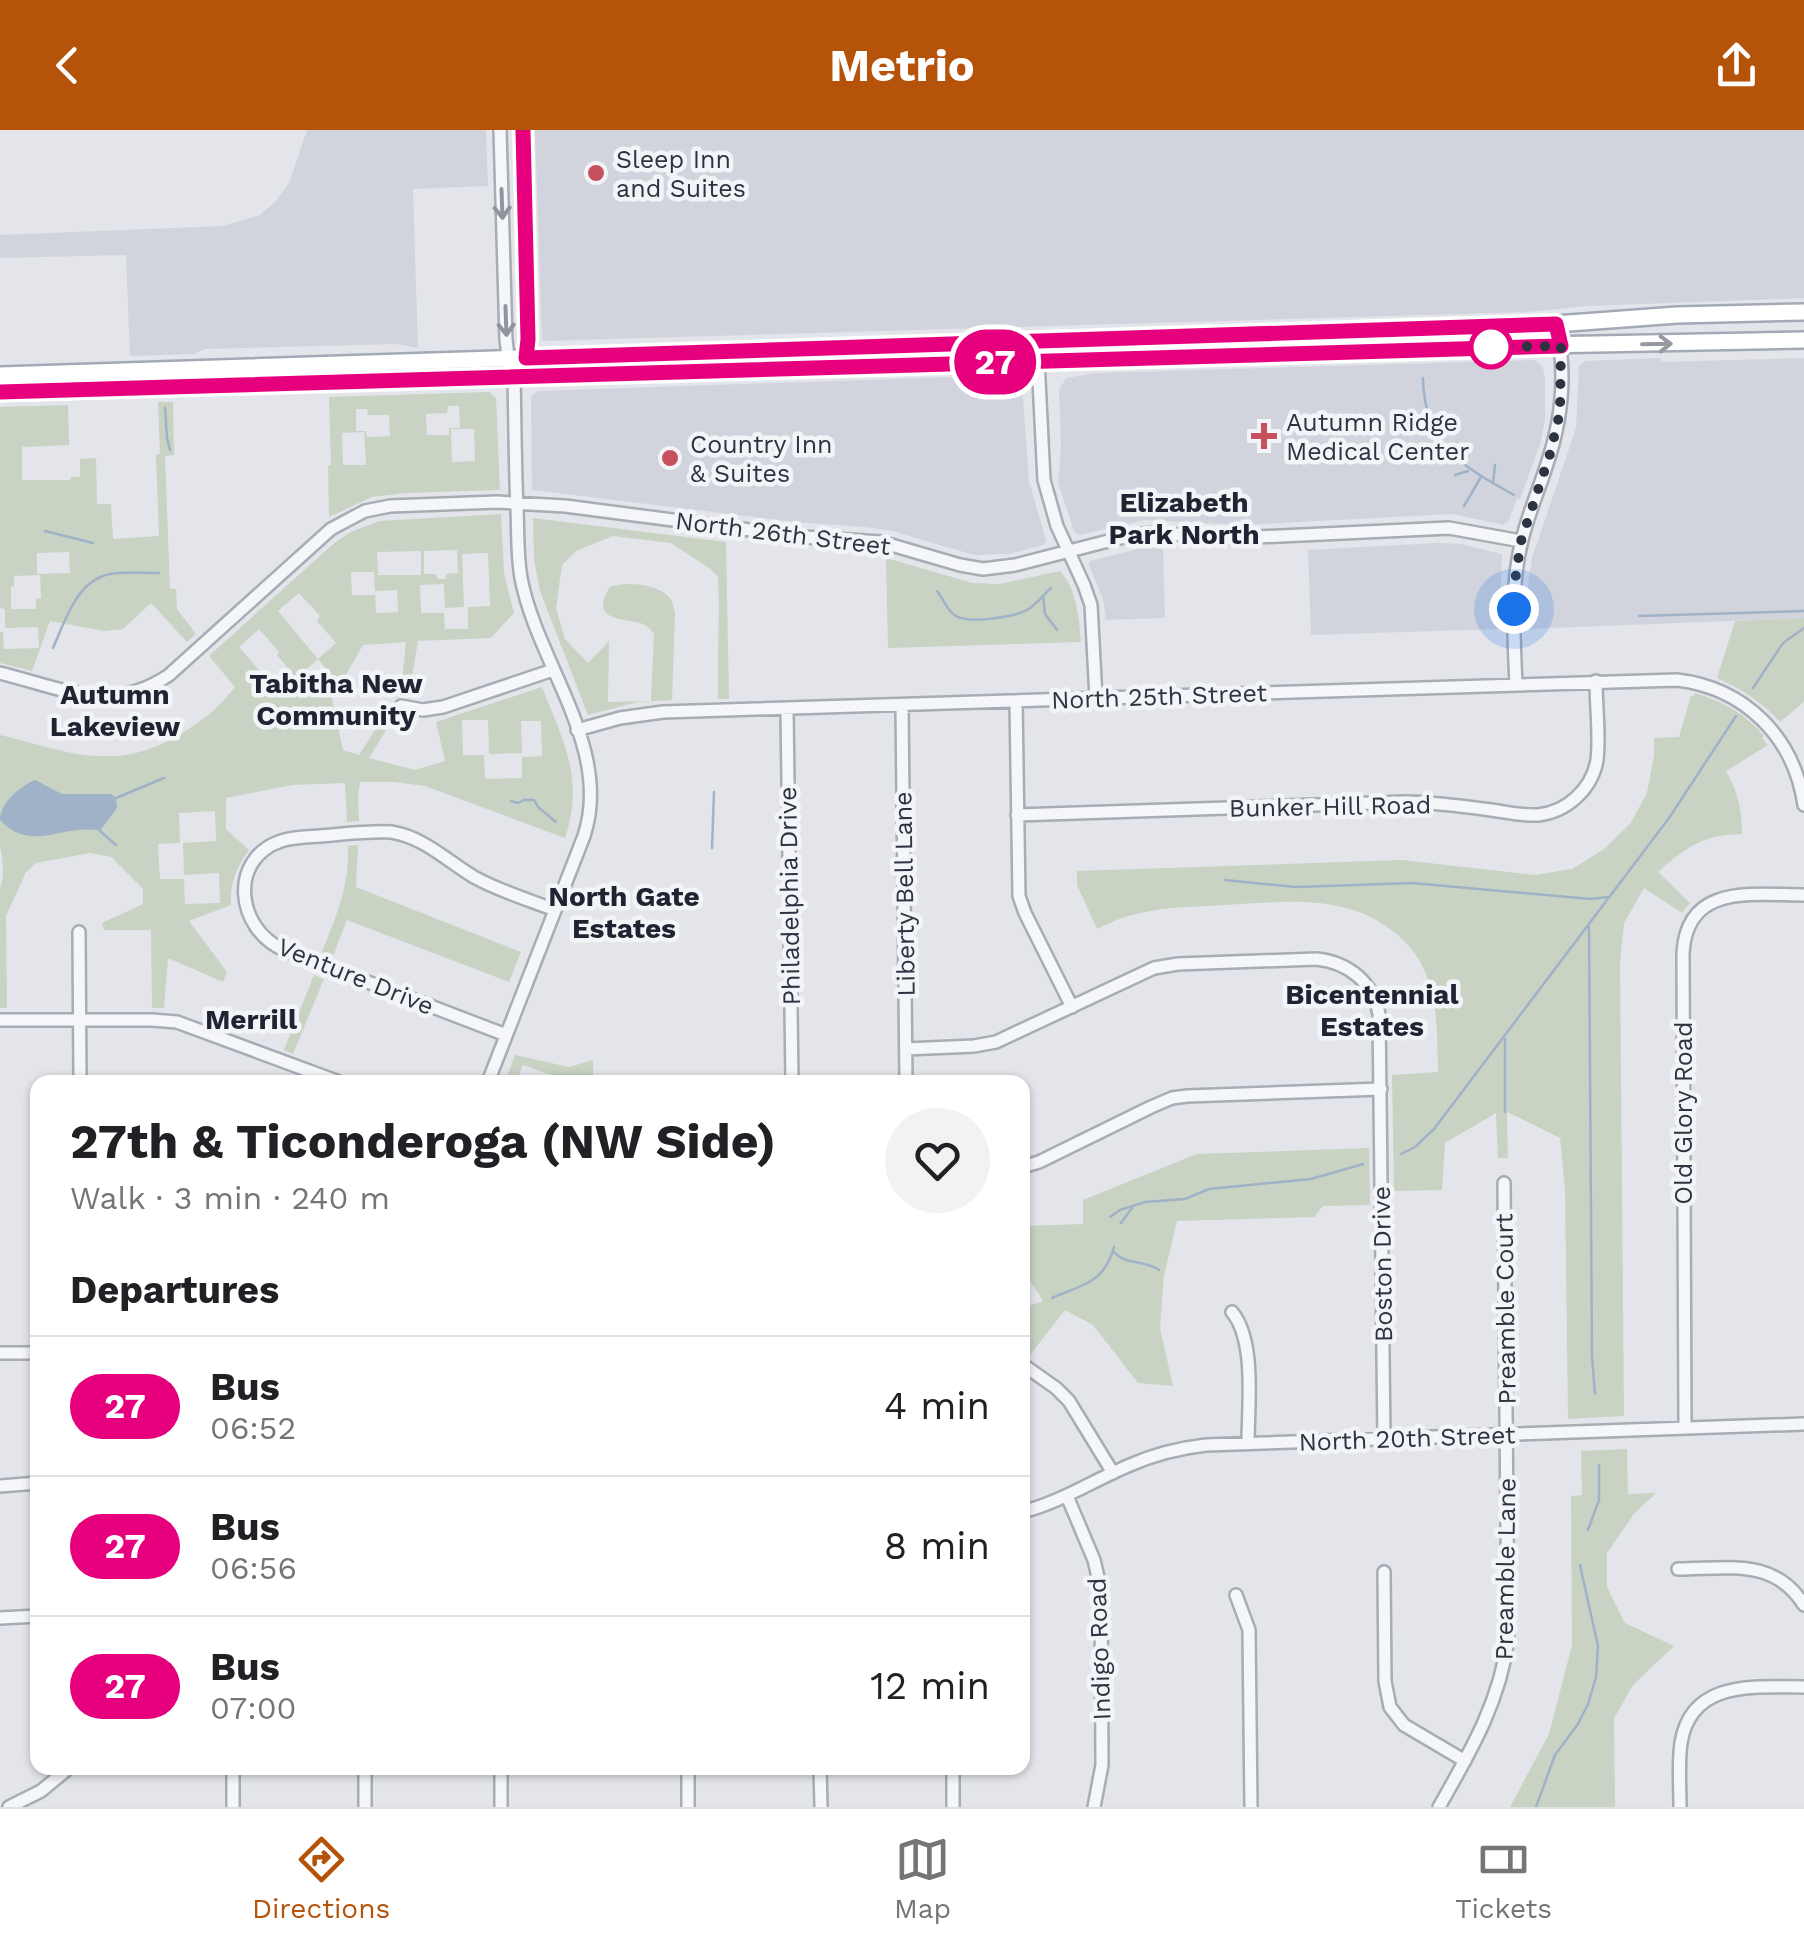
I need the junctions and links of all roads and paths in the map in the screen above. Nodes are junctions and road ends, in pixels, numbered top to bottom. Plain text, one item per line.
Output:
1 (500, 130) edge
2 (523, 130) edge
3 (1804, 312) edge
4 (1562, 324) junction
5 (1043, 340) junction
6 (1804, 340) edge
7 (1561, 346) junction
8 (526, 358) junction
9 (508, 359) junction
10 (1040, 361) junction
11 (0, 375) edge
12 (514, 377) junction
13 (0, 392) edge
14 (517, 503) junction
15 (1521, 541) junction
16 (1068, 553) junction
17 (553, 670) junction
18 (0, 673) edge
19 (1596, 681) junction
20 (1516, 685) junction
21 (1096, 698) junction
22 (1016, 701) junction
23 (902, 704) junction
24 (402, 706) dead end
25 (787, 709) junction
26 (577, 730) junction
27 (1804, 805) edge
28 (1017, 815) junction
29 (1804, 895) edge
30 (556, 910) junction
31 (78, 932) dead end
32 (1072, 1006) junction
33 (0, 1020) edge
34 (79, 1020) junction
35 (506, 1036) junction
36 (906, 1049) junction
37 (80, 1075) edge
38 (321, 1075) edge
39 (491, 1075) edge
40 (792, 1075) edge
41 (906, 1075) edge
42 (1380, 1089) junction
43 (1030, 1164) edge
44 (1504, 1183) dead end
45 (1232, 1312) dead end
46 (30, 1353) edge
47 (0, 1354) edge
48 (1030, 1370) edge
49 (1804, 1424) edge
50 (1685, 1428) junction
51 (1506, 1436) junction
52 (1384, 1439) junction
53 (1248, 1443) junction
54 (1113, 1472) junction
55 (30, 1484) edge
56 (0, 1486) edge
57 (1067, 1496) junction
58 (1030, 1509) edge
59 (1678, 1569) dead end
60 (1384, 1572) dead end
61 (1236, 1595) dead end
62 (1804, 1605) edge
63 (30, 1616) edge
64 (0, 1618) edge
65 (1804, 1687) edge
66 (1465, 1761) junction
67 (60, 1775) edge
68 (233, 1775) edge
69 (365, 1775) edge
70 (501, 1775) edge
71 (688, 1775) edge
72 (820, 1775) edge
73 (953, 1775) edge
74 (9, 1807) edge
75 (233, 1807) edge
76 (366, 1807) edge
77 (501, 1807) edge
78 (688, 1807) edge
79 (820, 1807) edge
80 (954, 1807) edge
81 (1094, 1807) edge
82 (1250, 1807) edge
83 (1439, 1807) edge
84 (1680, 1807) edge

1 -> 9 street
2 - 8 street
3 - 4 main road
4 - 5 main road
4 - 7 street
5 - 8 main road
5 - 10 street
7 -> 6 main road
7 - 10 main road
7 - 15 street
8 - 9 main road
8 - 12 street
9 - 11 main road
9 - 12 street
10 - 12 main road
10 - 16 street
12 - 13 main road
12 - 14 street
14 - 16 street, North 26th Street
14 - 17 street
14 - 18 street, North 26th Street
15 - 16 street, North 26th Street
15 - 20 street
16 - 21 street
17 - 24 street
17 - 26 street
19 - 20 street, North 25th Street
19 - 27 street, North 25th Street
19 - 28 street, Bunker Hill Road
20 - 21 street, North 25th Street
21 - 22 street, North 25th Street
22 - 23 street, North 25th Street
22 - 28 street
23 - 25 street, North 25th Street
23 - 36 street, Liberty Bell Lane
25 - 26 street, North 25th Street
25 - 40 street, Philadelphia Drive
26 - 30 street
28 - 32 street
29 - 50 street, Old Glory Road
30 - 35 street
30 - 35 street, Venture Drive
31 - 34 street
32 - 36 street, Boston Drive
32 - 42 street, Boston Drive
33 - 34 street
34 - 37 street
34 - 38 street
35 - 39 street
36 - 41 street, Liberty Bell Lane
42 - 43 street
42 - 52 street, Boston Drive
44 - 51 street, Preamble Court
45 - 53 street
46 - 47 street
48 - 54 street
49 - 50 street, North 20th Street
50 - 51 street, North 20th Street
51 - 52 street, North 20th Street
51 - 66 street, Preamble Lane
52 - 53 street, North 20th Street
53 - 54 street, North 20th Street
54 - 57 street, North 20th Street
55 - 56 street
57 - 58 street, North 20th Street
57 - 81 street, Indigo Road
59 - 62 street
60 - 66 street
61 - 82 street
63 - 64 street
65 - 84 street
66 - 83 street, Preamble Lane
67 - 74 street
68 - 75 street
69 - 76 street
70 - 77 street
71 - 78 street
72 - 79 street
73 - 80 street

